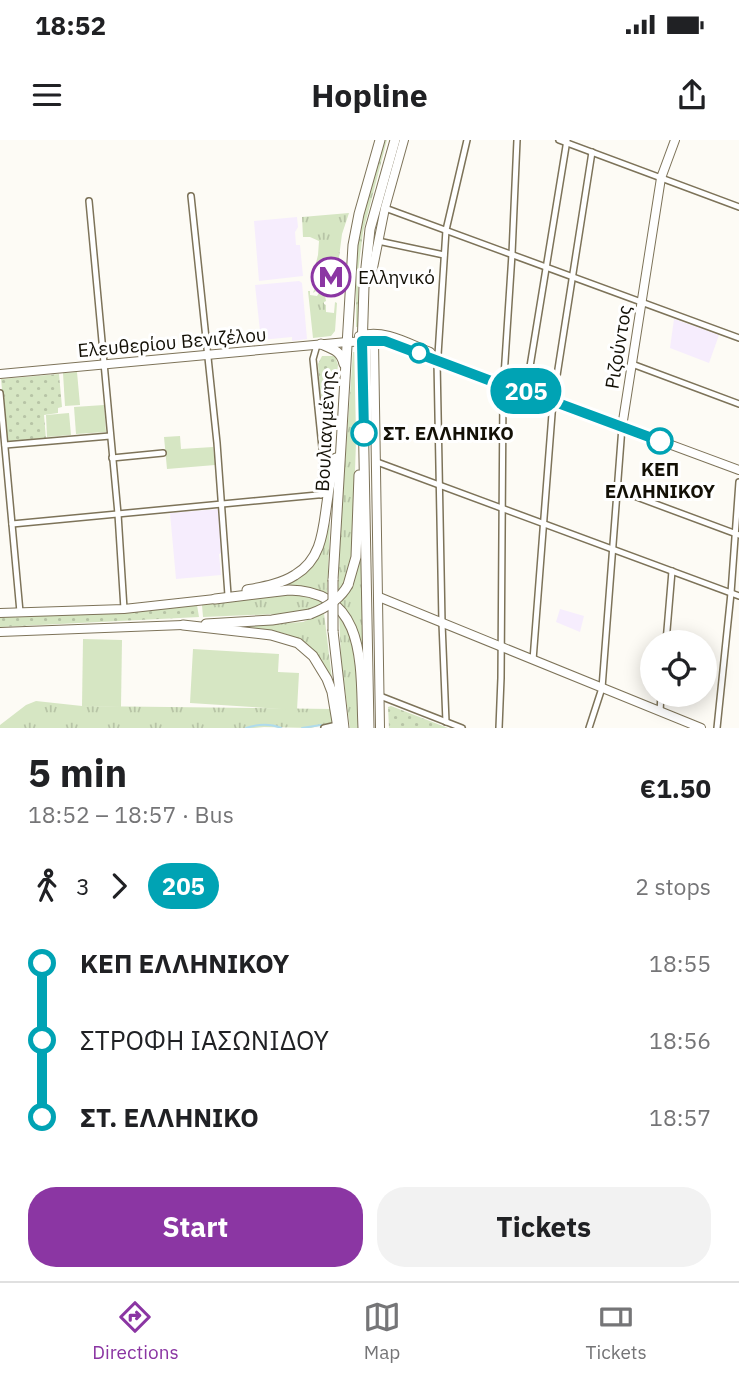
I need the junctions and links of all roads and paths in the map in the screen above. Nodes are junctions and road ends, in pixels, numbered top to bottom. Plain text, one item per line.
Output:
1 (380, 140) edge
2 (395, 140) edge
3 (404, 140) edge
4 (467, 140) edge
5 (517, 140) edge
6 (675, 140) edge
7 (564, 141) edge
8 (592, 152) junction
9 (660, 178) junction
10 (191, 196) dead end
11 (89, 201) dead end
12 (739, 207) edge
13 (385, 208) junction
14 (446, 230) junction
15 (378, 241) junction
16 (512, 254) junction
17 (444, 255) junction
18 (546, 267) junction
19 (573, 276) junction
20 (364, 286) junction
21 (641, 302) junction
22 (363, 338) junction
23 (739, 338) edge
24 (374, 341) junction
25 (347, 342) junction
26 (319, 345) junction
27 (301, 346) junction
28 (207, 355) junction
29 (438, 358) junction
30 (313, 359) junction
31 (632, 363) junction
32 (104, 364) junction
33 (346, 370) junction
34 (0, 374) edge
35 (504, 383) junction
36 (526, 391) junction
37 (0, 393) edge
38 (553, 401) junction
39 (739, 404) edge
40 (363, 410) junction
41 (622, 427) junction
42 (342, 429) junction
43 (110, 436) junction
44 (5, 444) junction
45 (163, 453) dead end
46 (112, 458) junction
47 (377, 462) junction
48 (739, 470) edge
49 (739, 482) edge
50 (440, 485) junction
51 (618, 490) junction
52 (325, 494) junction
53 (222, 504) junction
54 (503, 509) junction
55 (118, 514) junction
56 (12, 524) junction
57 (544, 524) junction
58 (737, 534) edge
59 (613, 550) junction
60 (672, 571) junction
61 (731, 593) junction
62 (228, 595) junction
63 (739, 596) edge
64 (379, 597) junction
65 (215, 599) junction
66 (124, 609) junction
67 (20, 612) junction
68 (0, 613) edge
69 (442, 623) junction
70 (183, 625) junction
71 (667, 630) edge
72 (0, 632) edge
73 (501, 647) junction
74 (533, 660) junction
75 (603, 688) junction
76 (379, 696) junction
77 (660, 707) edge
78 (660, 711) junction
79 (446, 722) junction
80 (340, 727) edge
81 (324, 728) edge
82 (363, 728) edge
83 (369, 728) edge
84 (380, 728) edge
85 (462, 728) edge
86 (499, 728) edge
87 (589, 728) edge
88 (701, 728) edge
89 (717, 728) edge

1 - 25 main road, Βουλιαγμένης
2 - 20 main road, Βουλιαγμένης
3 - 13 street
4 - 14 street
5 - 16 street
6 - 9 street, Ριζούντος
7 - 8 street
7 - 18 street
8 - 9 street
8 - 19 street
9 - 12 street
9 - 21 street, Ριζούντος
10 - 28 street
11 - 32 street
13 - 14 street
13 - 15 street
14 - 16 street
14 - 17 street
15 - 17 street
15 - 20 street
16 - 18 street
16 - 35 street
17 - 29 street
18 - 19 street
18 - 36 street
19 - 21 street
19 - 38 street
20 - 22 main road, Βουλιαγμένης
21 - 23 street
21 - 31 street, Ριζούντος
22 - 24 street
22 - 25 street, Ελευθερίου Βενιζέλου
22 - 29 street
22 - 40 main road, Βουλιαγμένης
24 - 29 street
24 - 47 street
25 - 26 street, Ελευθερίου Βενιζέλου
25 - 33 main road, Βουλιαγμένης
26 - 27 street, Ελευθερίου Βενιζέλου
26 - 30 street
26 - 33 main road
27 - 28 street, Ελευθερίου Βενιζέλου
27 - 30 street
28 - 32 street, Ελευθερίου Βενιζέλου
28 - 53 street
29 - 35 street
29 - 50 street
30 - 52 street
31 - 39 street
31 - 41 street, Ριζούντος
32 - 34 street, Ελευθερίου Βενιζέλου
32 - 43 street
33 - 42 main road, Βουλιαγμένης
35 - 36 street
35 - 54 street
36 - 38 street
37 - 44 street
38 - 41 street
38 - 57 street
40 - 70 main road, bridge
40 - 83 main road, Βουλιαγμένης
41 - 48 street
41 - 51 street, Ριζούντος
42 - 52 main road
42 - 80 main road, Βουλιαγμένης, bridge
43 - 44 street
43 - 46 street
44 - 56 street
45 - 46 street
46 - 55 street
47 - 50 street
47 - 64 street
49 - 58 street
50 - 54 street
50 - 69 street
51 - 58 street
51 - 59 street, Ριζούντος
52 - 53 street
52 - 62 main road
53 - 55 street
53 - 62 street
54 - 57 street
54 - 73 street
55 - 56 street
55 - 66 street
56 - 67 street
57 - 59 street
57 - 74 street
58 - 61 street
59 - 60 street
59 - 75 street, Ριζούντος
60 - 61 street
60 - 71 street
61 - 63 street
61 - 89 street
62 - 65 main road
64 - 69 street
64 - 76 street
65 - 66 street
65 - 82 main road
66 - 67 street
67 - 68 street
69 - 73 street
69 - 79 street
70 - 72 street
70 - 80 main road
73 - 74 street
73 - 86 street
74 - 75 street
75 - 78 street
75 - 87 street, Ριζούντος
76 - 79 street
76 - 84 street
77 - 78 street
78 - 88 street
79 - 85 street
80 - 81 street

